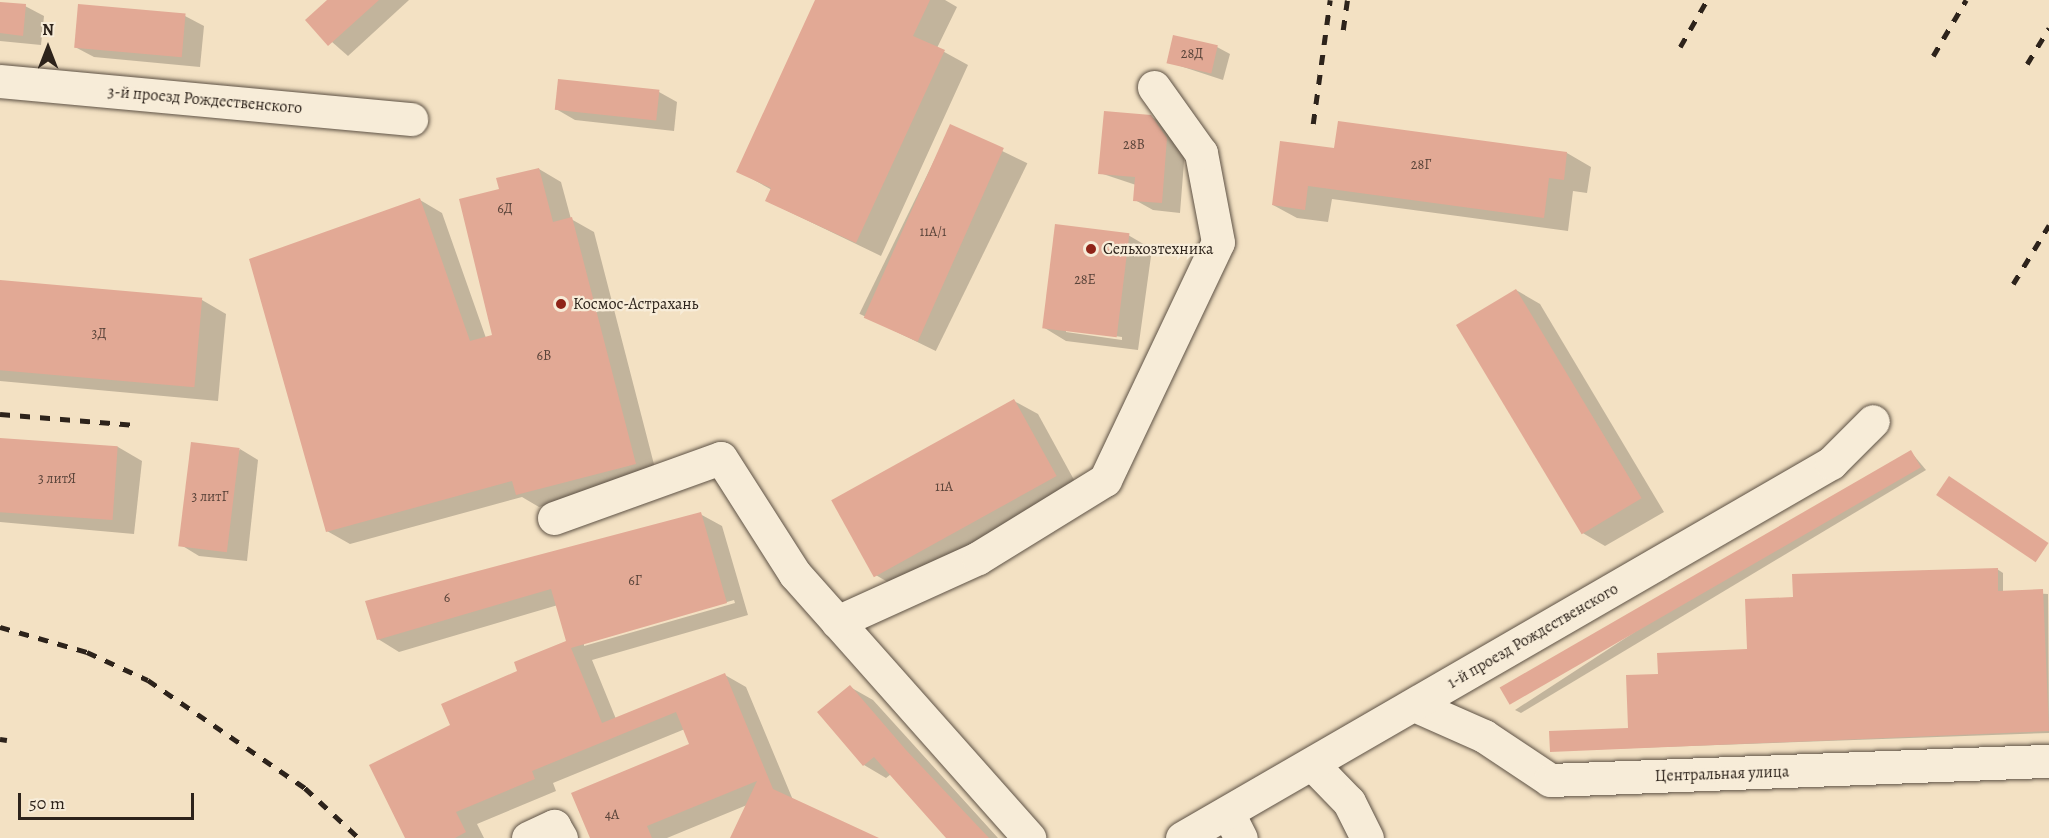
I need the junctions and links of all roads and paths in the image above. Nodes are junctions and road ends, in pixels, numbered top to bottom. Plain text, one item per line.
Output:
1 (0, 81) edge
2 (1155, 87) dead end
3 (411, 119) dead end
4 (1873, 421) dead end
5 (554, 518) dead end
6 (837, 622) junction
7 (1414, 705) junction
8 (2049, 761) edge
9 (1312, 764) junction
10 (1235, 826) edge
11 (528, 838) edge
12 (561, 838) edge
13 (1029, 838) edge
14 (1182, 838) edge
15 (1366, 838) edge

1 - 3 street, 3-й проезд Рождественского
2 - 6 street
4 - 7 street, 1-й проезд Рождественского
5 - 6 street
6 - 13 street
7 - 8 street, Центральная улица
7 - 9 street, 1-й проезд Рождественского
9 - 10 street, 1-й проезд Рождественского
9 - 15 street
10 - 14 street, 1-й проезд Рождественского
11 - 12 street

